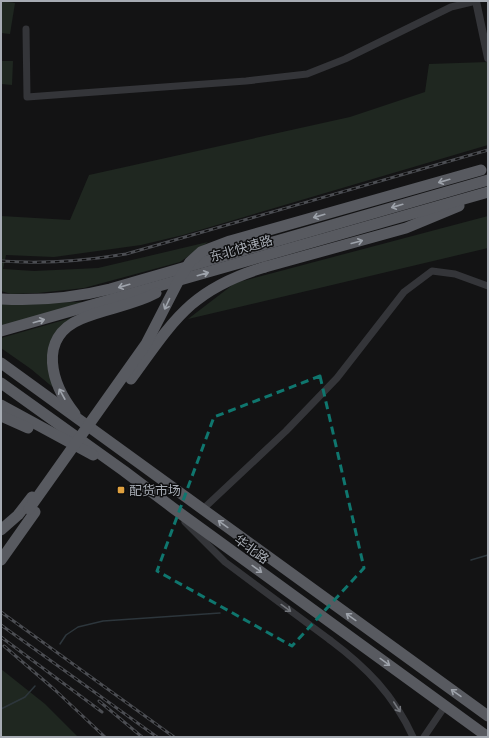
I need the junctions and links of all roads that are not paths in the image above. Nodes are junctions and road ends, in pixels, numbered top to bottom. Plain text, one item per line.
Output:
1 (476, 1) edge
2 (26, 29) dead end
3 (487, 54) edge
4 (485, 169) edge
5 (488, 180) edge
6 (488, 192) edge
7 (177, 281) junction
8 (488, 286) edge
9 (1, 299) edge
10 (1, 331) edge
11 (1, 363) edge
12 (1, 383) edge
13 (1, 405) edge
14 (1, 416) edge
15 (85, 425) junction
16 (58, 437) junction
17 (124, 471) junction
18 (173, 508) junction
19 (30, 509) junction
20 (203, 509) junction
21 (1, 530) edge
22 (1, 547) edge
23 (1, 560) edge
24 (445, 706) junction
25 (488, 716) edge
26 (413, 737) edge
27 (424, 737) edge
28 (488, 737) edge

1 - 2 street
1 - 3 street
4 -> 19 highway, bridge
5 -> 9 highway, 东北快速路
7 -> 6 highway, 东北快速路
19 -> 6 highway, bridge
10 -> 7 highway, 东北快速路
15 -> 7 highway
8 - 20 street
11 - 15 highway, 华北路
12 - 17 highway, 华北路
13 - 16 highway
14 - 16 highway
15 - 20 highway, 华北路
16 - 17 highway
17 - 18 highway, 华北路
18 -> 24 highway, 华北路
18 -> 26 street, bridge
19 - 21 highway
19 - 22 highway
19 - 23 highway
25 -> 20 highway, 华北路
24 - 27 street
24 - 28 highway, 华北路

